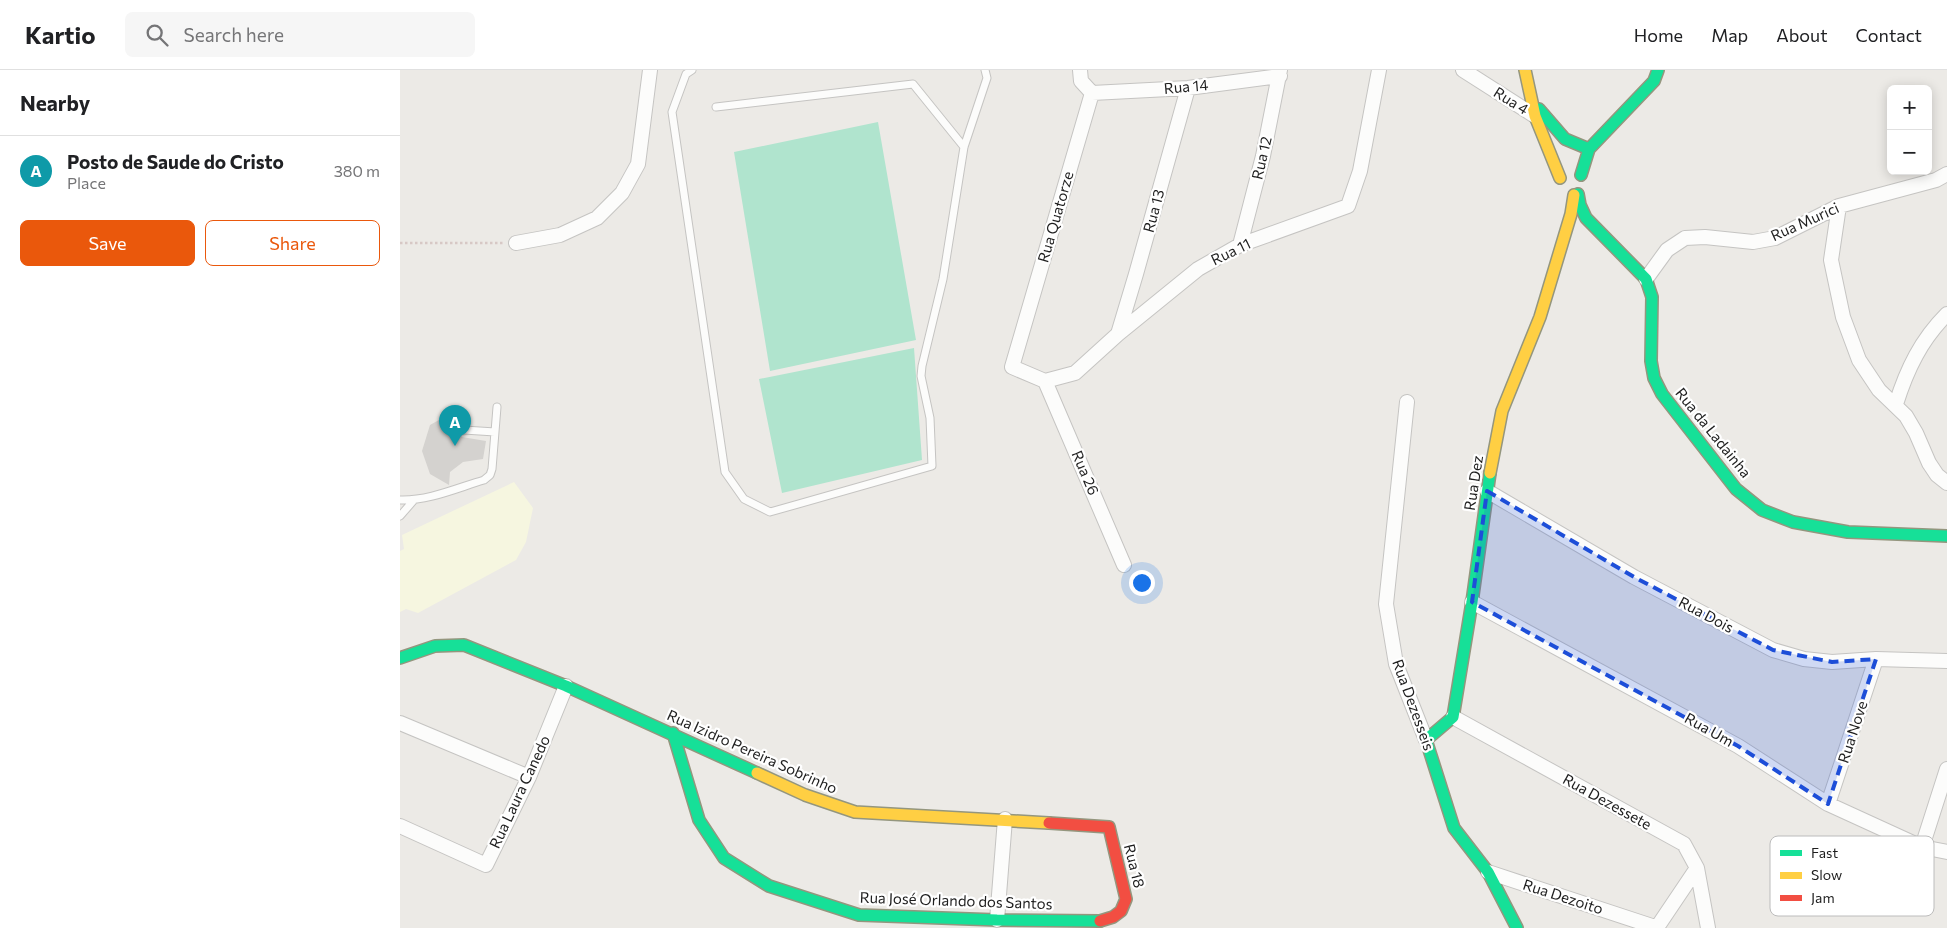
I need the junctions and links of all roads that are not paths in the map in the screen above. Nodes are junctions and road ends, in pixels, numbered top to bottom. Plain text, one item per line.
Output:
1 (650, 70) edge
2 (692, 70) edge
3 (985, 70) edge
4 (1070, 70) edge
5 (1379, 70) edge
6 (1463, 70) edge
7 (1526, 70) edge
8 (1670, 70) edge
9 (1280, 73) edge
10 (1080, 75) edge
11 (1656, 75) edge
12 (1188, 88) junction
13 (1092, 93) junction
14 (1530, 98) junction
15 (716, 107) dead end
16 (1535, 116) junction
17 (964, 147) junction
18 (1589, 149) junction
19 (1947, 174) edge
20 (1581, 177) junction
21 (1567, 190) junction
22 (1839, 206) junction
23 (1597, 231) junction
24 (516, 243) road end
25 (1240, 245) junction
26 (1646, 279) junction
27 (1947, 314) edge
28 (1118, 334) junction
29 (1045, 381) junction
30 (1407, 402) dead end
31 (1896, 404) junction
32 (497, 407) dead end
33 (464, 430) dead end
34 (495, 432) junction
35 (1947, 483) edge
36 (1487, 491) junction
37 (400, 500) edge
38 (414, 500) junction
39 (400, 516) edge
40 (1947, 536) edge
41 (1124, 565) dead end
42 (1472, 602) junction
43 (400, 658) edge
44 (1876, 659) junction
45 (1947, 661) edge
46 (566, 686) junction
47 (1453, 717) junction
48 (400, 723) edge
49 (673, 733) junction
50 (1426, 740) junction
51 (1947, 769) edge
52 (529, 777) junction
53 (1828, 804) junction
54 (1005, 820) junction
55 (400, 826) edge
56 (1109, 827) joint
57 (1898, 836) edge
58 (1926, 836) edge
59 (1934, 849) edge
60 (1947, 852) edge
61 (1697, 868) junction
62 (1488, 872) junction
63 (1121, 911) joint
64 (997, 920) junction
65 (1517, 928) edge
66 (1708, 928) edge

1 - 24 street
2 - 17 lane
3 - 17 lane
4 - 10 street
5 - 25 street, Rua 11
6 - 16 street, Rua 4
7 - 14 street
8 - 11 street
9 - 12 street, Rua 14
9 - 25 street, Rua 12
10 - 13 street
11 - 18 street
12 - 13 street, Rua 14
12 - 28 street, Rua 13
13 - 29 street, Rua Quatorze
14 - 16 street
14 - 18 street
15 - 17 lane
16 - 21 street
18 - 20 street
19 - 22 street, Rua Murici
20 - 21 street, Rua Dez
20 - 21 street
20 - 23 street
21 - 23 street
21 - 36 street, Rua Dez
22 - 26 street, Rua Murici
22 - 31 street
23 - 26 street
25 - 28 street, Rua 11
26 - 40 street, Rua da Ladainha
27 - 31 street
28 - 29 street, Rua 11
29 - 41 street, Rua 26
30 - 50 street, Rua Dezesseis
31 - 35 street
32 - 34 lane
33 - 34 lane
34 - 38 lane
36 - 42 street, Rua Dez
36 - 44 street, Rua Dois
37 - 38 lane
38 - 39 lane
42 - 47 street, Rua Dez
42 - 53 street, Rua Um
43 - 46 street, Rua Izidro Pereira Sobrinho
44 - 45 street, Rua Dois
44 - 53 street, Rua Nove
46 - 49 street, Rua Izidro Pereira Sobrinho
46 - 52 street, Rua Laura Canedo
47 - 50 street
47 - 61 street, Rua Dezessete
48 - 52 street
49 - 54 street, Rua Izidro Pereira Sobrinho
49 - 64 street, Rua José Orlando dos Santos
50 - 62 street, Rua Dezesseis
51 - 58 street
52 - 55 street, Rua Laura Canedo
53 - 57 street, Rua Um
54 - 56 street, Rua Izidro Pereira Sobrinho
54 - 64 street
56 - 63 street, Rua 18
59 - 60 street, Rua Um
61 - 62 street, Rua Dezoito
61 - 66 street, Rua Dezessete
62 - 65 street, Rua Dezesseis
63 - 64 street, Rua José Orlando dos Santos

